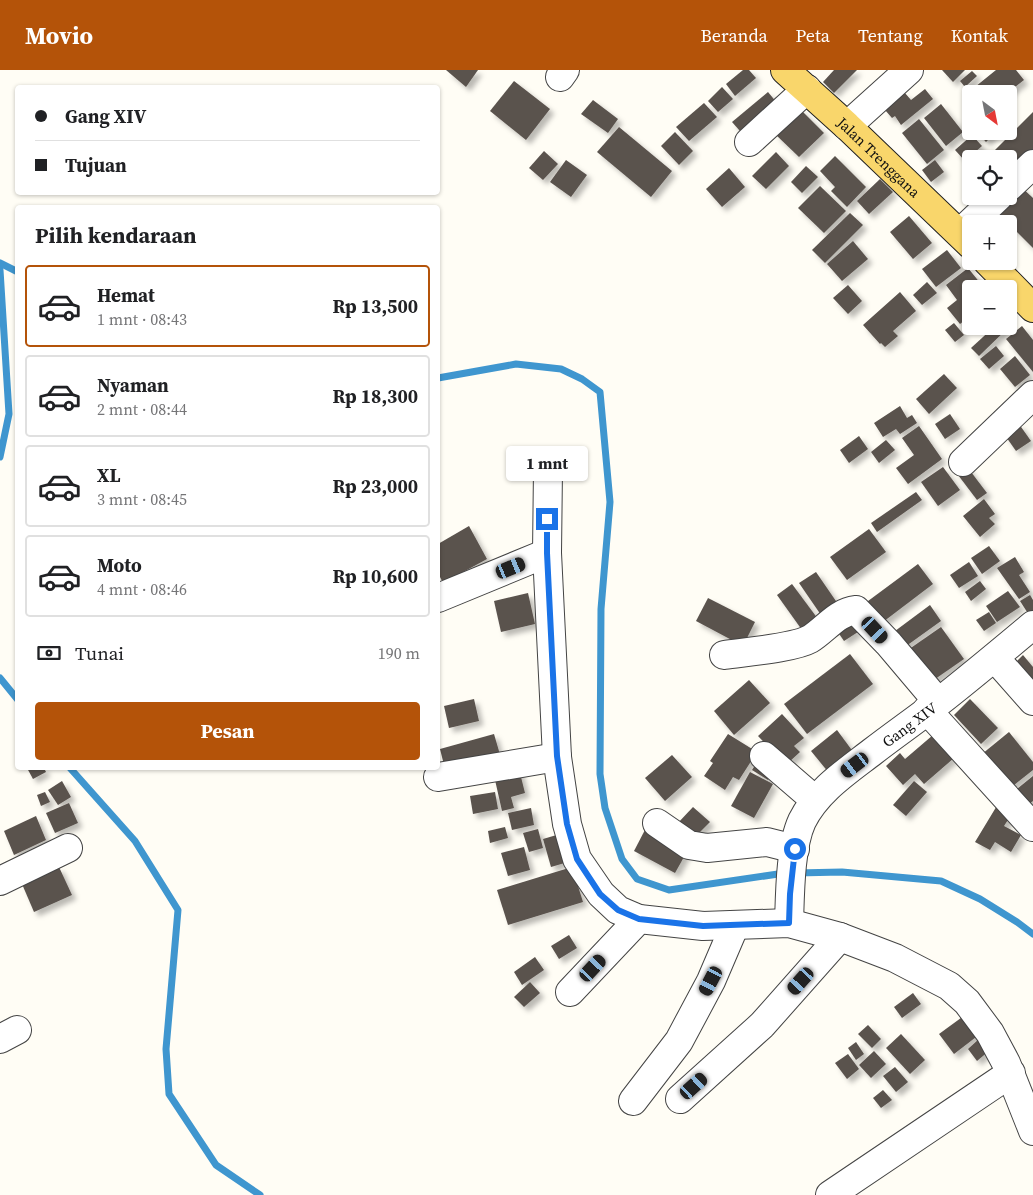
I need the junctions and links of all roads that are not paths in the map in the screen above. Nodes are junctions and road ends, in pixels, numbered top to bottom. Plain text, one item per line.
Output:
1 (785, 70) edge
2 (909, 70) edge
3 (807, 90) junction
4 (847, 126) junction
5 (748, 142) dead end
6 (1033, 164) edge
7 (1017, 179) edge
8 (992, 205) edge
9 (984, 215) edge
10 (962, 235) edge
11 (996, 270) edge
12 (1033, 308) edge
13 (1033, 395) edge
14 (963, 462) dead end
15 (548, 469) dead end
16 (547, 553) junction
17 (440, 597) edge
18 (1033, 625) edge
19 (724, 655) dead end
20 (995, 658) junction
21 (1033, 701) edge
22 (933, 706) junction
23 (557, 756) junction
24 (764, 756) dead end
25 (438, 777) dead end
26 (815, 800) junction
27 (657, 823) dead end
28 (1033, 826) edge
29 (68, 848) dead end
30 (794, 855) junction
31 (0, 881) edge
32 (639, 919) junction
33 (789, 923) junction
34 (735, 925) junction
35 (840, 937) junction
36 (570, 992) dead end
37 (1011, 1073) junction
38 (680, 1099) dead end
39 (634, 1101) dead end
40 (1033, 1131) edge
41 (830, 1195) edge

1 - 3 main road, Jalan Trenggana
2 - 4 street
3 - 4 main road, Jalan Trenggana
3 - 5 street
4 - 10 main road, Jalan Trenggana
6 - 7 street
8 - 9 street
11 - 12 main road
13 - 14 street
15 - 16 street
16 - 17 street
16 - 23 street
18 - 20 street, Gang XIV
19 - 22 street
20 - 21 street
20 - 22 street, Gang XIV
22 - 26 street, Gang XIV
22 - 28 street
23 - 25 street
23 - 32 street
24 - 26 street
26 - 30 street, Gang XIV
27 - 30 street
29 - 31 street
30 - 33 street, Gang XIV
32 - 34 street
32 - 36 street
33 - 34 street
33 - 35 street
34 - 39 street
35 - 37 street
35 - 38 street
37 - 40 street
37 - 41 street

